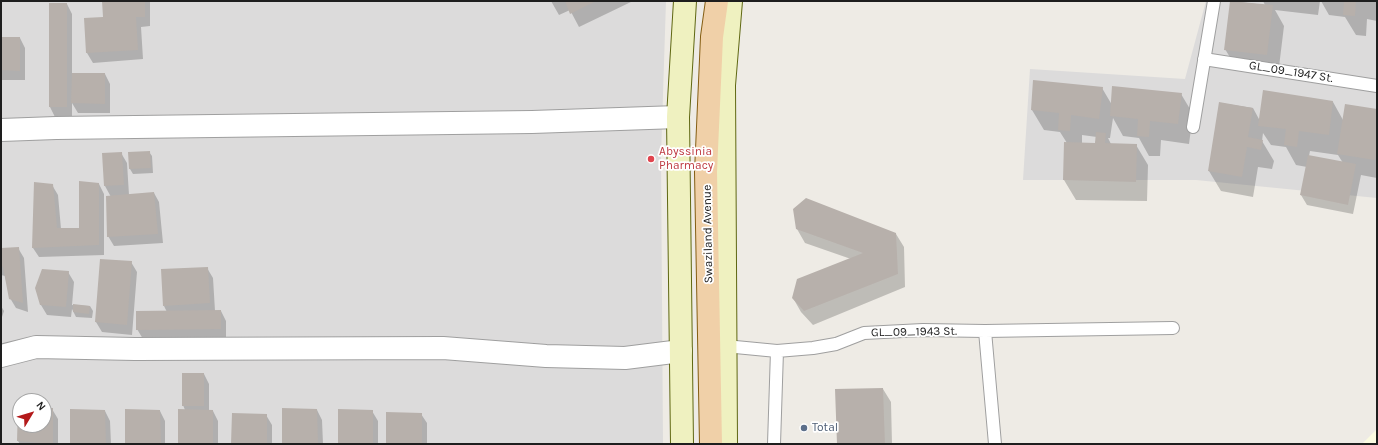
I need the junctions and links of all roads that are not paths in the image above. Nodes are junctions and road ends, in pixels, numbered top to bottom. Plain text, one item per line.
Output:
1 (685, 1) edge
2 (702, 1) edge
3 (717, 1) edge
4 (731, 1) edge
5 (1214, 1) edge
6 (1204, 59) junction
7 (1377, 86) edge
8 (678, 116) junction
9 (1193, 127) dead end
10 (1, 130) edge
11 (1173, 328) dead end
12 (985, 332) junction
13 (725, 346) junction
14 (681, 351) junction
15 (777, 351) junction
16 (1, 356) edge
17 (682, 444) edge
18 (697, 444) edge
19 (711, 444) edge
20 (726, 444) edge
21 (774, 444) edge
22 (995, 444) edge

1 - 8 main road
2 - 18 main road, Swaziland Avenue
3 - 19 main road, Swaziland Avenue
4 - 13 main road
5 - 6 lane
6 - 7 lane, GL_09_1947 St.
6 - 9 lane
8 - 10 street
8 - 14 main road
11 - 12 lane, GL_09_1943 St.
12 - 15 lane, GL_09_1943 St.
12 - 22 lane
13 - 15 lane, GL_09_1943 St.
13 - 20 main road
14 - 16 street
14 - 17 main road
15 - 21 lane

